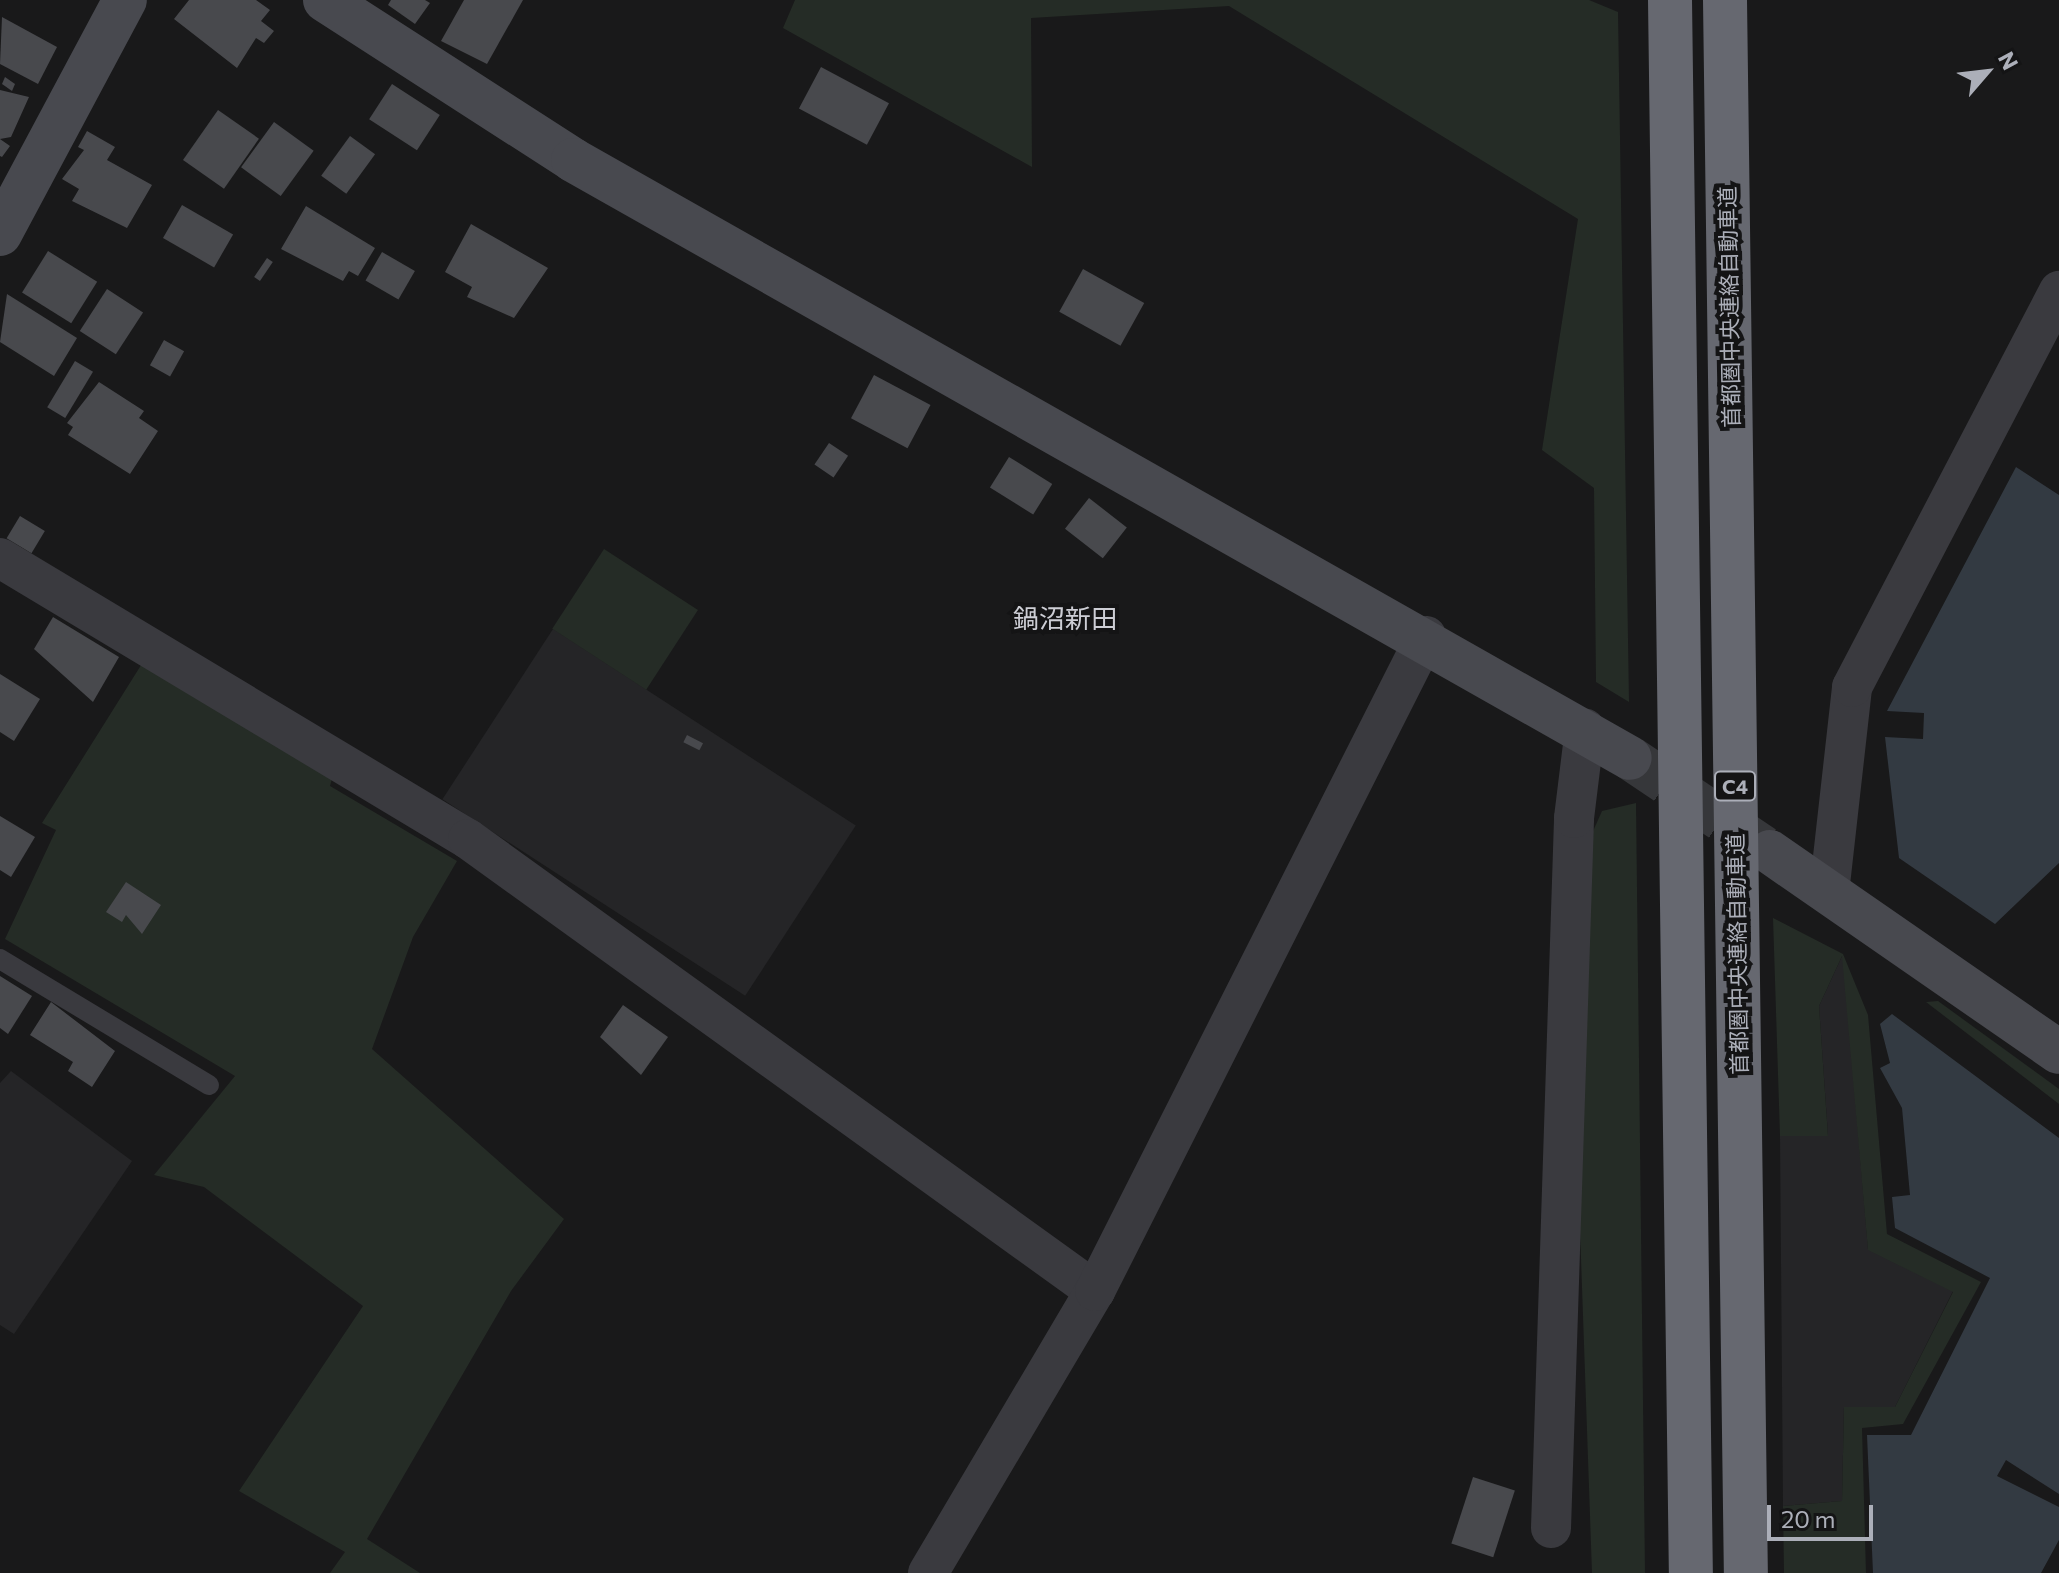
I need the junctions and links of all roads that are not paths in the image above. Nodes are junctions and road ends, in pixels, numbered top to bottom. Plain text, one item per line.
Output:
1 (125, 0) edge
2 (325, 0) edge
3 (1670, 0) edge
4 (1725, 0) edge
5 (0, 234) edge
6 (2059, 291) edge
7 (0, 558) edge
8 (1426, 636) junction
9 (1585, 729) junction
10 (1630, 758) tunnel mouth
11 (1770, 852) tunnel mouth
12 (1829, 893) junction
13 (0, 959) edge
14 (2059, 1052) edge
15 (209, 1085) dead end
16 (1095, 1291) junction
17 (1551, 1528) dead end
18 (928, 1573) edge
19 (1691, 1573) edge
20 (1746, 1573) edge

1 - 5 street
2 - 8 street
3 - 19 highway, C4
4 - 20 highway, 首都圏中央連絡自動車道 / C4
6 - 12 street
7 - 16 street
8 - 9 street
8 - 16 street
9 - 10 street
9 - 17 street
11 - 12 street
12 - 14 street
13 - 15 lane
16 - 18 street

